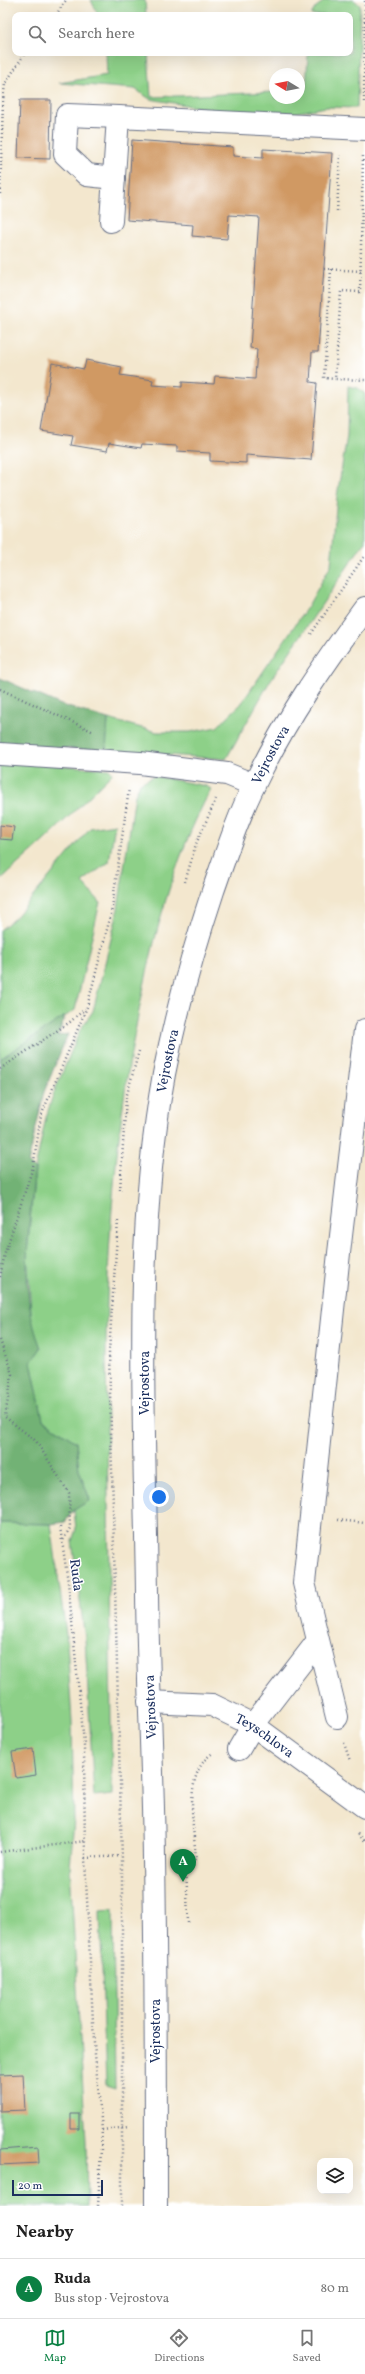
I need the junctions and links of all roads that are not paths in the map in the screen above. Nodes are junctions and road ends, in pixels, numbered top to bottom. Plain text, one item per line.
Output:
1 (118, 117) junction
2 (365, 129) edge
3 (114, 178) junction
4 (111, 221) dead end
5 (365, 608) edge
6 (0, 754) edge
7 (254, 785) junction
8 (365, 1030) edge
9 (317, 1642) junction
10 (149, 1702) junction
11 (336, 1717) dead end
12 (253, 1725) junction
13 (239, 1749) road end
14 (365, 1807) edge
15 (156, 2206) edge

1 - 2 street
1 - 3 street
1 - 3 street
3 - 4 street
5 - 7 street, Vejrostova
6 - 7 street
7 - 10 street, Vejrostova
8 - 9 street
9 - 11 street
9 - 12 street
10 - 12 street, Teyschlova
10 - 15 street, Vejrostova
12 - 13 street
12 - 14 street, Teyschlova

